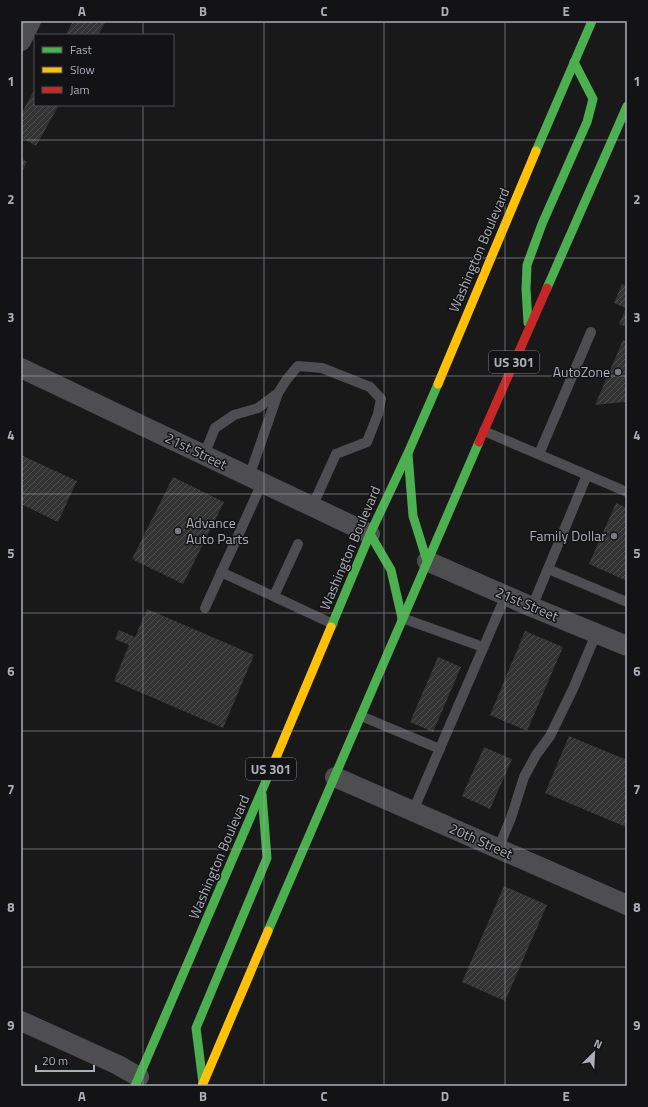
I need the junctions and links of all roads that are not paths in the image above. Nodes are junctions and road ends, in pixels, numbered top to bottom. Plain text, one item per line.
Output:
1 (592, 21) edge
2 (574, 62) junction
3 (627, 106) edge
4 (528, 328) junction
5 (591, 332) dead end
6 (21, 368) edge
7 (278, 393) junction
8 (484, 431) junction
9 (408, 453) junction
10 (539, 454) junction
11 (204, 455) junction
12 (587, 475) junction
13 (256, 480) junction
14 (627, 492) edge
15 (312, 507) junction
16 (370, 534) junction
17 (298, 544) dead end
18 (427, 561) junction
19 (548, 569) junction
20 (221, 572) junction
21 (506, 595) junction
22 (274, 596) junction
23 (627, 602) edge
24 (532, 607) junction
25 (205, 608) dead end
26 (402, 618) junction
27 (333, 624) junction
28 (596, 634) junction
29 (627, 646) edge
30 (483, 647) junction
31 (361, 716) junction
32 (440, 749) junction
33 (335, 777) junction
34 (262, 791) junction
35 (413, 811) junction
36 (498, 849) junction
37 (627, 905) edge
38 (21, 1021) edge
39 (138, 1083) edge
40 (202, 1085) edge

1 - 2 main road, Washington Boulevard / US 301
2 - 4 main road
2 - 9 main road, Washington Boulevard / US 301
3 - 4 main road, US 301
4 - 8 main road, US 301
5 - 10 lane
6 - 11 street, 21st Street
7 - 11 lane
7 - 13 lane
7 - 15 lane
8 - 10 lane
8 - 18 main road, US 301
9 - 16 main road, Washington Boulevard / US 301
9 - 18 main road
10 - 12 lane
11 - 13 street, 21st Street
12 - 14 lane
12 - 19 lane
13 - 15 street, 21st Street
13 - 20 lane
15 - 16 street, 21st Street
16 - 26 main road
16 - 27 main road, Washington Boulevard / US 301
17 - 22 lane
18 - 21 street, 21st Street
18 - 26 main road, US 301
19 - 23 lane
19 - 24 lane
20 - 22 lane
20 - 25 lane
21 - 24 street, 21st Street
21 - 30 lane
22 - 27 lane
24 - 28 street, 21st Street
26 - 30 lane
26 - 31 main road, US 301
27 - 34 main road, Washington Boulevard / US 301
28 - 29 street, 21st Street
28 - 36 lane
30 - 32 lane
31 - 32 lane
31 - 33 main road, US 301
32 - 35 lane
33 - 35 street, 20th Street
33 - 40 main road, US 301
34 - 39 main road, Washington Boulevard / US 301
34 - 40 main road
35 - 36 street, 20th Street
36 - 37 street, 20th Street
38 - 39 street

